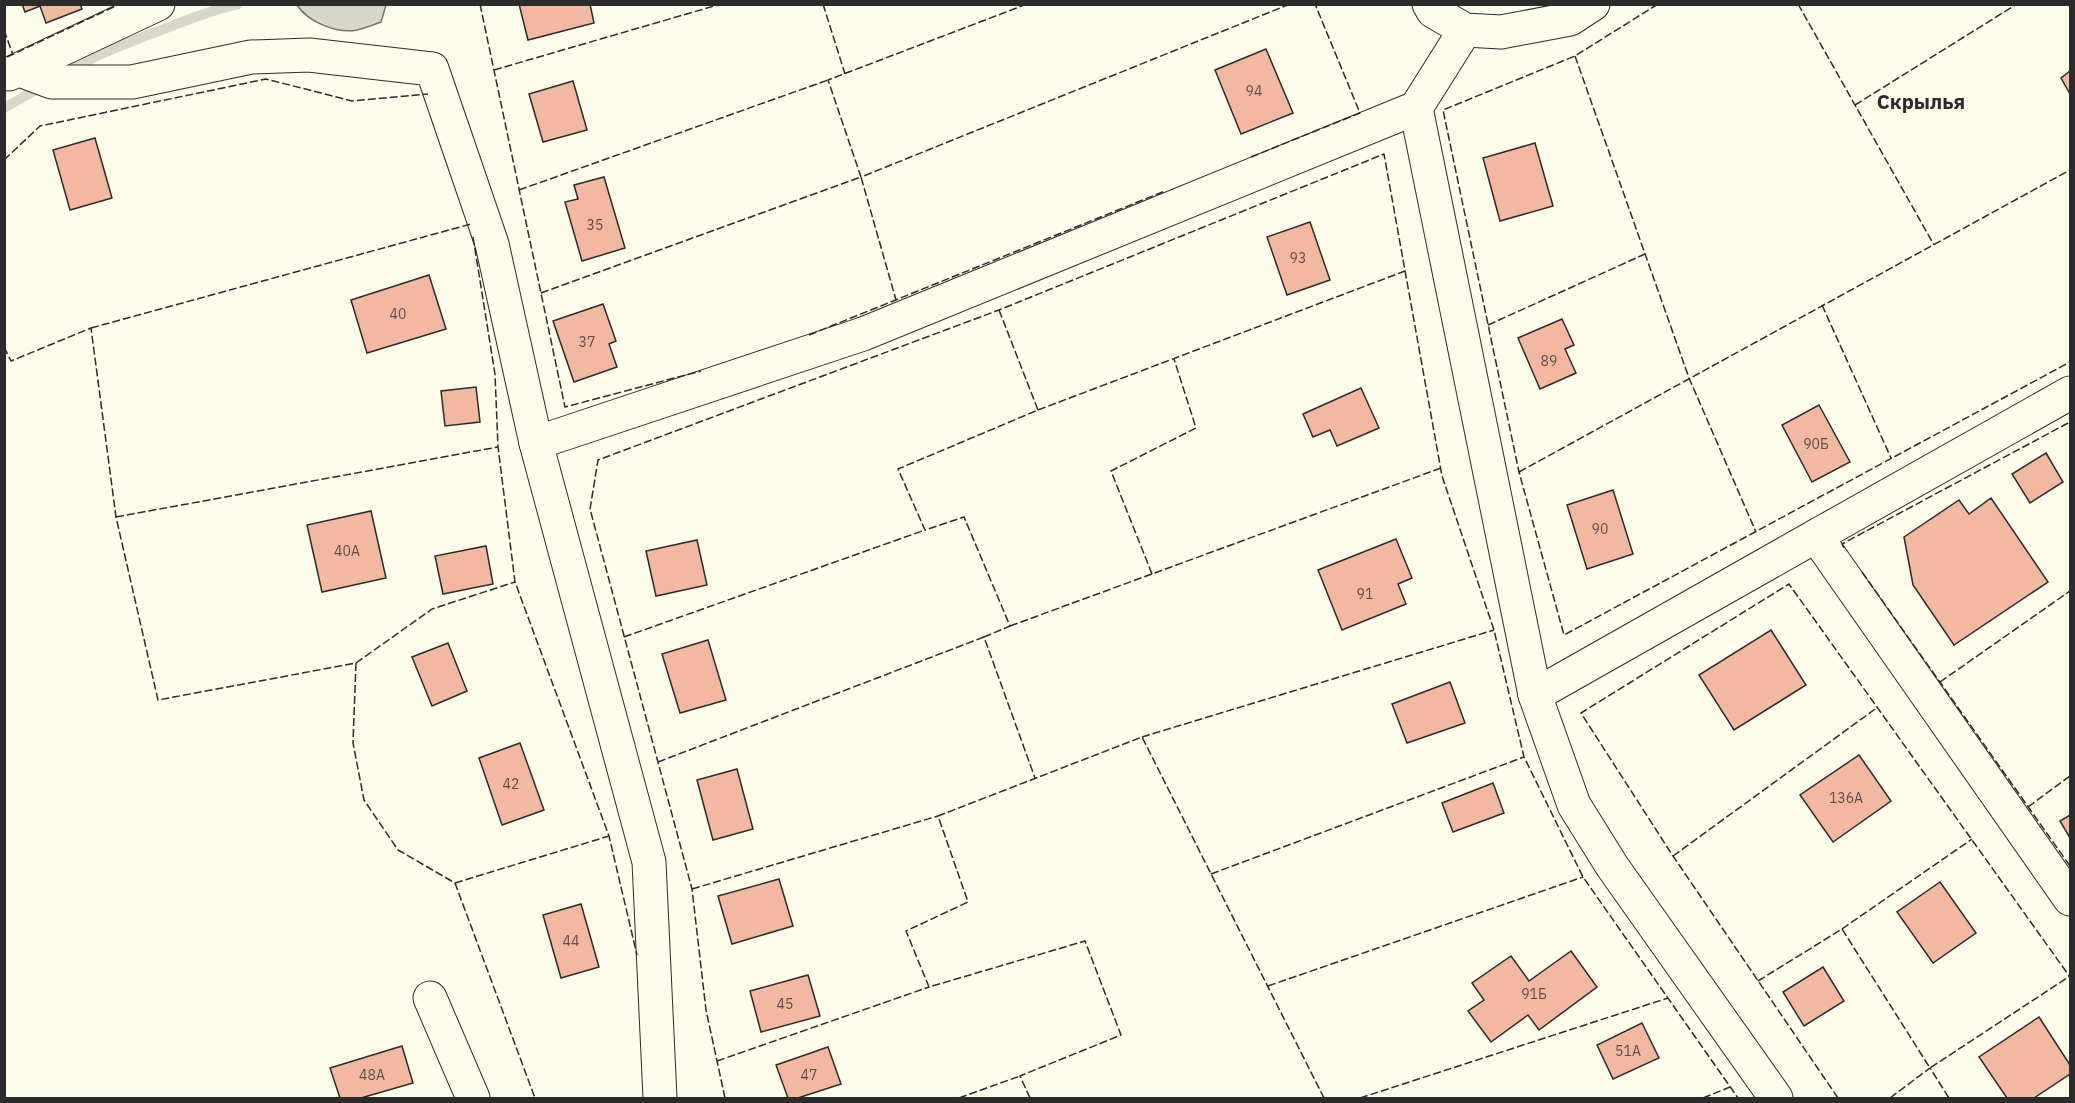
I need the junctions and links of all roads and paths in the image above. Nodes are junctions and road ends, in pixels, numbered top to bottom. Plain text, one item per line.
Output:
1 (158, 4) edge
2 (1429, 4) edge
3 (1593, 4) edge
4 (1465, 30) junction
5 (12, 73) edge
6 (1416, 108) junction
7 (2070, 393) edge
8 (536, 443) junction
9 (1816, 536) junction
10 (1535, 696) junction
11 (2070, 899) edge
12 (430, 998) dead end
13 (472, 1098) edge
14 (660, 1098) edge
15 (1776, 1098) edge

1 - 5 street
2 - 4 street
3 - 4 street
4 - 6 street
5 - 8 street
6 - 8 street
6 - 10 street
7 - 9 street
8 - 14 street
9 - 10 street
9 - 11 street
10 - 15 street
12 - 13 street

